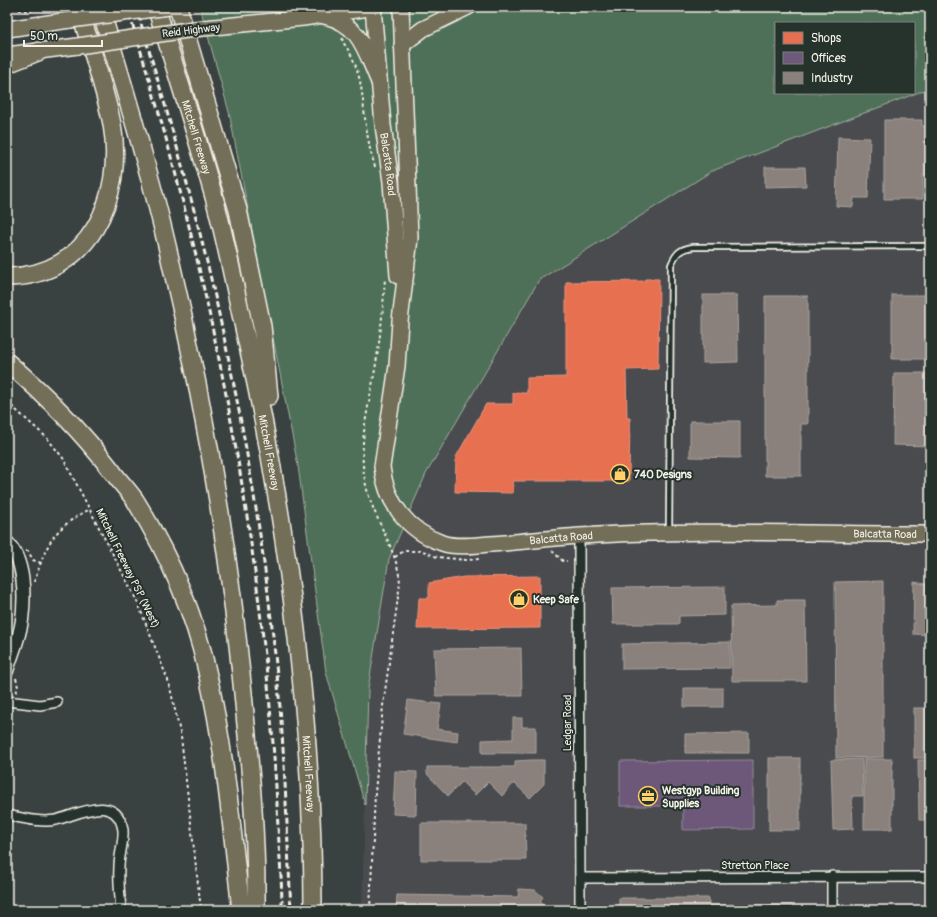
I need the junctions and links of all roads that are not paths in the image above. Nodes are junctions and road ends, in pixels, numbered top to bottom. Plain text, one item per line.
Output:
1 (100, 7) edge
2 (156, 7) edge
3 (169, 7) edge
4 (178, 7) edge
5 (374, 7) edge
6 (400, 7) edge
7 (468, 7) edge
8 (71, 11) edge
9 (318, 15) junction
10 (7, 29) edge
11 (402, 45) junction
12 (40, 51) junction
13 (7, 55) edge
14 (7, 64) edge
15 (379, 82) junction
16 (930, 246) edge
17 (7, 277) edge
18 (400, 322) junction
19 (7, 362) edge
20 (277, 488) junction
21 (669, 533) junction
22 (930, 534) edge
23 (579, 536) junction
24 (7, 542) edge
25 (7, 671) edge
26 (7, 701) edge
27 (57, 702) dead end
28 (7, 815) edge
29 (832, 876) junction
30 (930, 877) edge
31 (580, 878) junction
32 (121, 910) edge
33 (241, 910) edge
34 (256, 910) edge
35 (313, 910) edge
36 (580, 910) edge
37 (832, 910) edge

1 - 34 highway
2 - 20 highway, Mitchell Freeway
3 - 8 main road, bridge
4 - 20 highway
5 - 9 main road, Reid Highway
5 - 15 main road, Balcatta Road
6 - 11 main road, Balcatta Road
7 - 11 main road
8 - 10 main road
8 - 17 highway
9 - 12 main road, Reid Highway, bridge
9 - 15 main road
11 - 18 main road, Balcatta Road
12 - 13 main road, Reid Highway
12 - 14 highway
15 - 18 main road, Balcatta Road
16 - 21 lane
18 - 23 main road, Balcatta Road
19 - 33 highway
20 - 35 highway, Mitchell Freeway
21 - 22 main road, Balcatta Road
21 - 23 main road, Balcatta Road
23 - 31 street, Ledgar Road
24 - 25 street
26 - 27 street
28 - 32 street
29 - 30 street, Stretton Place
29 - 31 street, Stretton Place
29 - 37 street
31 - 36 street, Ledgar Road

